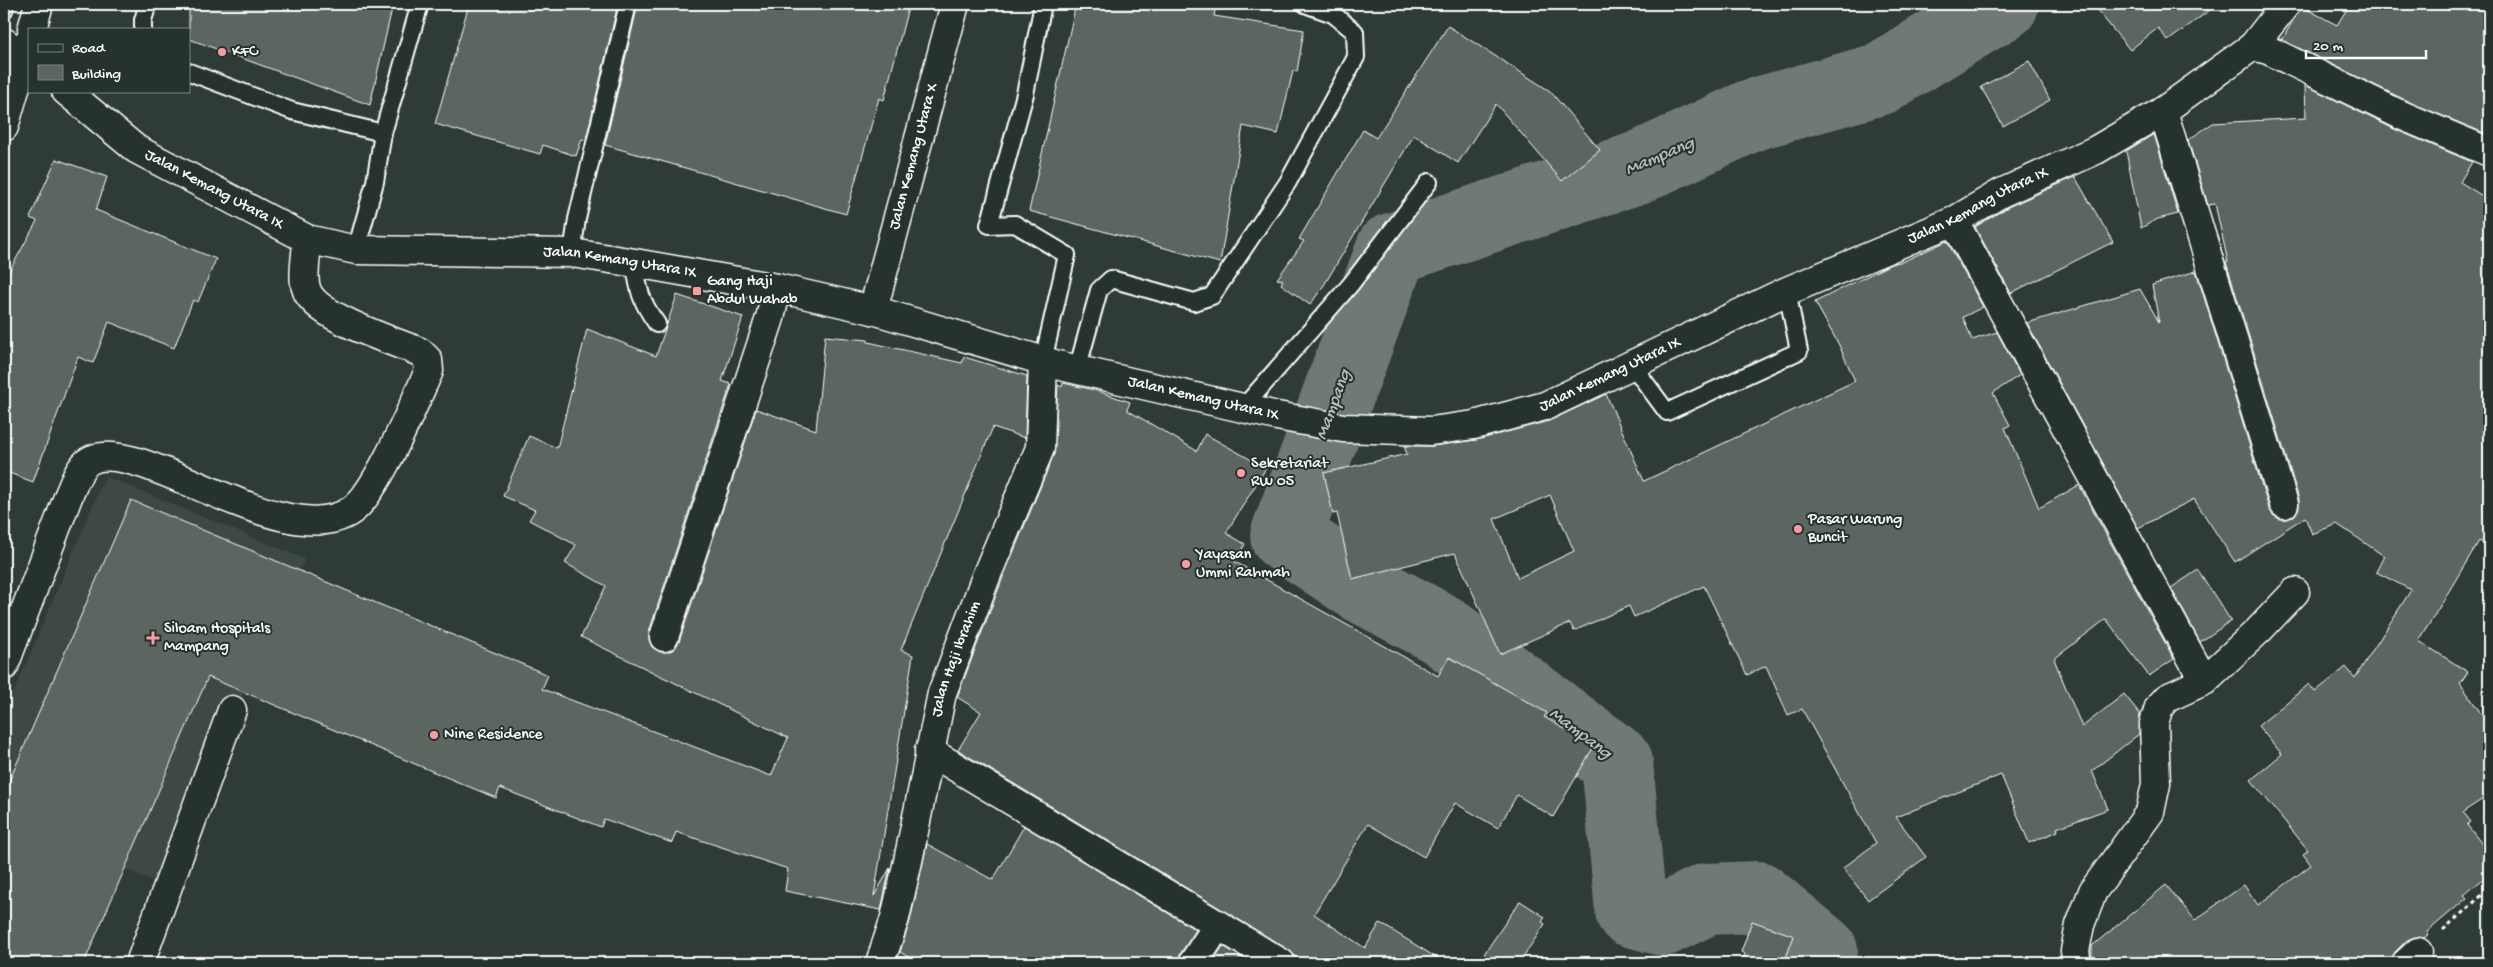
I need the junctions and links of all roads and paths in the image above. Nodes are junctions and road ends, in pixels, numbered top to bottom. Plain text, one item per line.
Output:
1 (6, 4) edge
2 (39, 4) edge
3 (148, 4) edge
4 (420, 4) edge
5 (628, 4) edge
6 (955, 4) edge
7 (1044, 4) edge
8 (1305, 4) edge
9 (2286, 4) edge
10 (4, 10) edge
11 (32, 28) edge
12 (142, 28) edge
13 (2253, 46) junction
14 (21, 50) edge
15 (190, 72) edge
16 (67, 92) edge
17 (2163, 111) junction
18 (4, 127) edge
19 (384, 133) junction
20 (2489, 152) edge
21 (1429, 182) dead end
22 (1954, 222) junction
23 (307, 238) junction
24 (356, 250) junction
25 (572, 253) junction
26 (635, 263) junction
27 (777, 288) junction
28 (1787, 291) junction
29 (873, 310) junction
30 (657, 324) dead end
31 (1043, 361) junction
32 (1633, 366) junction
33 (1078, 370) junction
34 (1243, 408) junction
35 (2284, 504) dead end
36 (2295, 592) dead end
37 (664, 637) dead end
38 (4, 666) edge
39 (2204, 681) junction
40 (232, 710) dead end
41 (929, 751) junction
42 (2489, 889) edge
43 (1218, 925) junction
44 (2412, 958) edge
45 (890, 960) edge
46 (140, 963) edge
47 (1193, 963) edge
48 (1281, 963) edge
49 (2077, 963) edge

1 - 10 lane
2 - 11 street
3 - 12 lane
4 - 19 lane
5 - 25 lane
6 - 29 street, Jalan Kemang Utara X
7 - 31 lane
8 - 33 lane
9 - 13 street, Jalan Kemang Utara IX
13 - 17 street, Jalan Kemang Utara IX
13 - 20 street
14 - 18 street
15 - 19 lane
16 - 23 street, Jalan Kemang Utara IX
17 - 22 street, Jalan Kemang Utara IX
17 - 35 street
19 - 24 lane
21 - 34 lane
22 - 28 street, Jalan Kemang Utara IX
22 - 39 street
23 - 24 street, Jalan Kemang Utara IX
23 - 38 street
24 - 25 street, Jalan Kemang Utara IX
25 - 26 street, Jalan Kemang Utara IX
26 - 27 street, Jalan Kemang Utara IX
26 - 30 lane
27 - 29 street, Jalan Kemang Utara IX
27 - 37 street
28 - 32 street, Jalan Kemang Utara IX
28 - 32 lane
29 - 31 street, Jalan Kemang Utara IX
31 - 33 street, Jalan Kemang Utara IX
31 - 41 street, Jalan Haji Ibrahim
32 - 34 street, Jalan Kemang Utara IX
33 - 34 street, Jalan Kemang Utara IX
36 - 39 street
39 - 49 street
40 - 46 street
41 - 43 street
41 - 45 street, Jalan Haji Ibrahim
42 - 44 path
43 - 47 street
43 - 48 street

